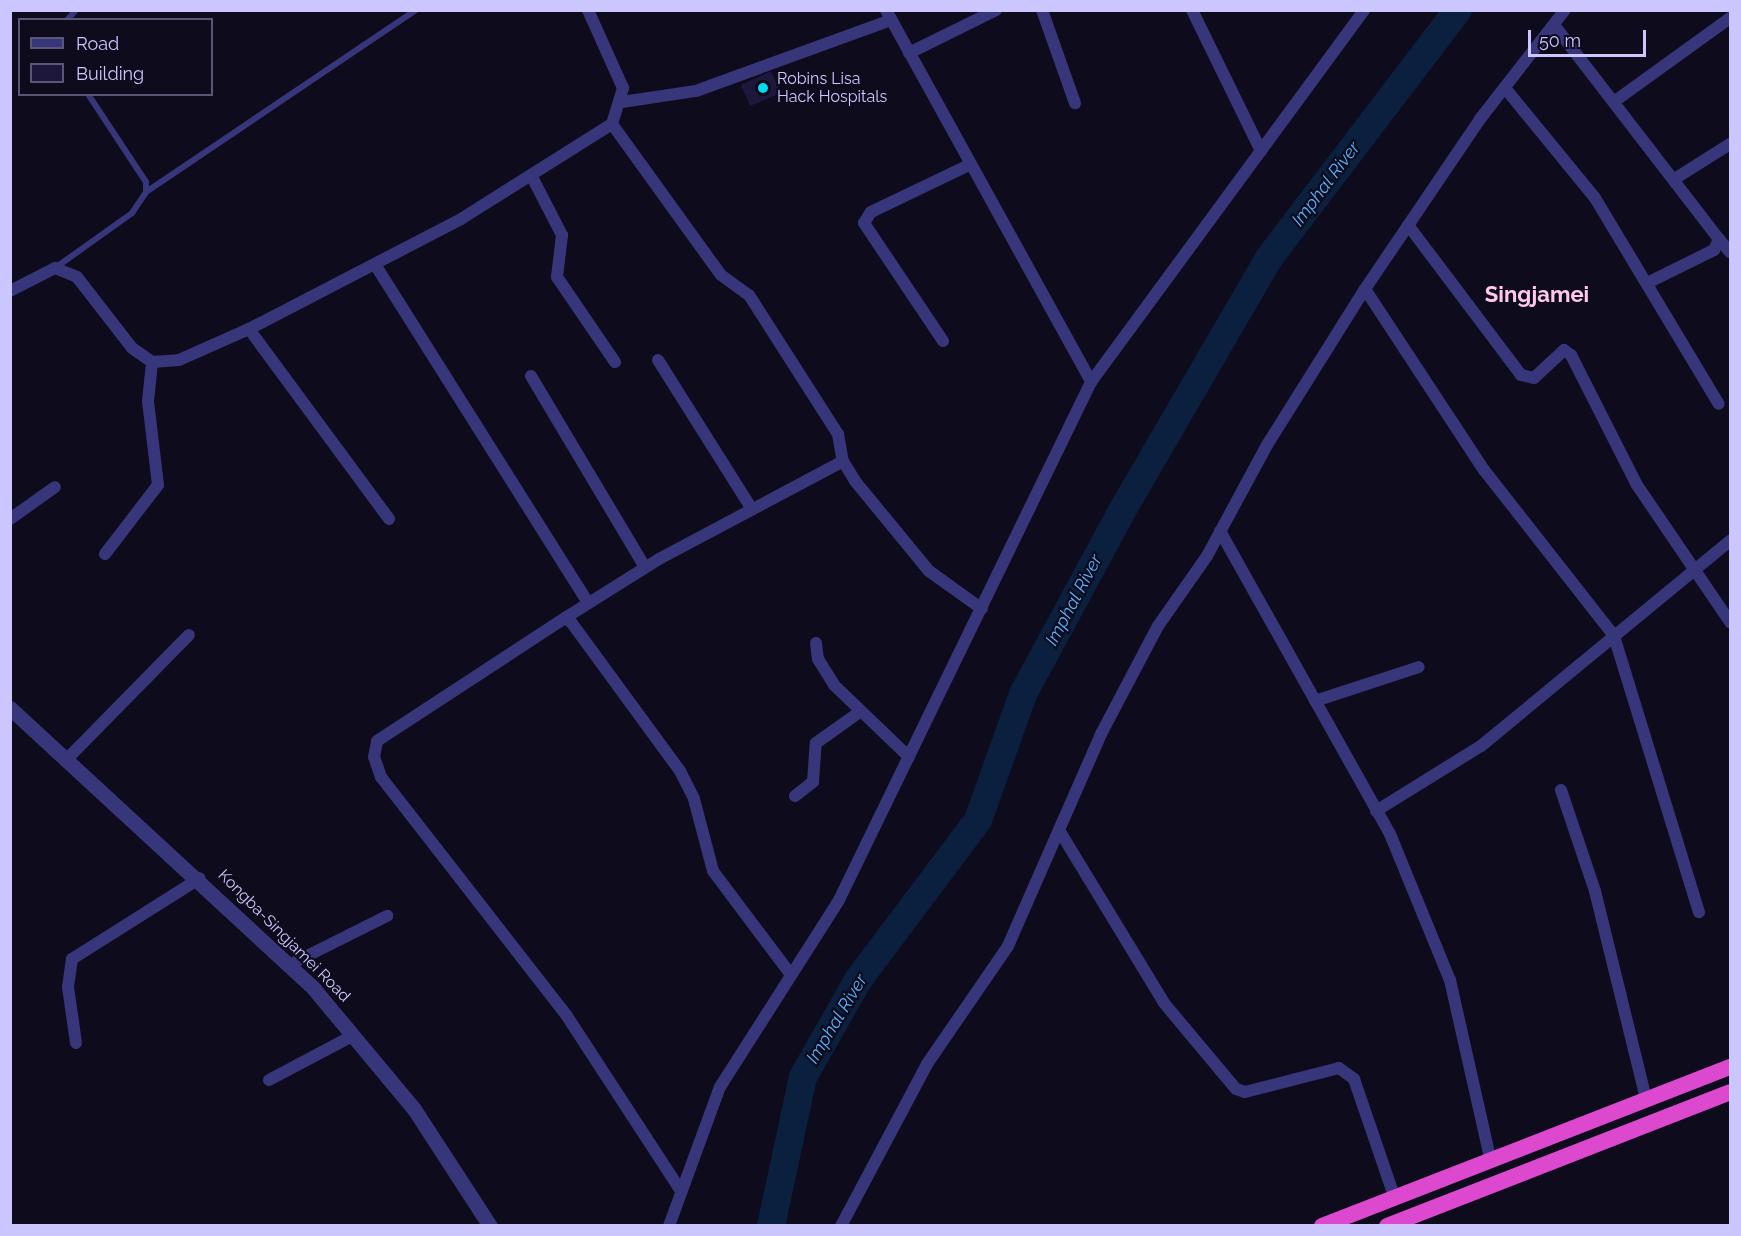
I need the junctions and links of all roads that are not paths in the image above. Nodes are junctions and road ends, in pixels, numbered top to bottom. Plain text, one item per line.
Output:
1 (416, 10) edge
2 (588, 10) edge
3 (996, 10) edge
4 (1042, 10) edge
5 (1192, 10) edge
6 (1364, 10) edge
7 (1565, 10) edge
8 (888, 15) edge
9 (1731, 18) edge
10 (1554, 25) junction
11 (909, 53) junction
12 (1505, 88) junction
13 (89, 96) edge
14 (1615, 100) junction
15 (622, 102) junction
16 (1075, 103) dead end
17 (612, 124) junction
18 (1731, 144) edge
19 (1261, 151) junction
20 (969, 165) junction
21 (531, 175) junction
22 (1676, 178) junction
23 (146, 192) junction
24 (1408, 225) junction
25 (1719, 239) junction
26 (1731, 252) edge
27 (376, 266) junction
28 (55, 268) junction
29 (1649, 282) junction
30 (1365, 289) junction
31 (10, 291) edge
32 (249, 329) junction
33 (943, 341) dead end
34 (657, 360) dead end
35 (152, 362) junction
36 (615, 362) dead end
37 (531, 376) dead end
38 (1091, 382) junction
39 (1719, 404) dead end
40 (843, 461) junction
41 (55, 487) dead end
42 (752, 509) junction
43 (10, 519) edge
44 (389, 519) dead end
45 (1220, 531) junction
46 (1731, 541) edge
47 (105, 554) dead end
48 (645, 567) junction
49 (1695, 570) junction
50 (588, 603) junction
51 (982, 609) junction
52 (565, 618) junction
53 (1731, 622) edge
54 (189, 635) dead end
55 (1614, 636) junction
56 (816, 643) dead end
57 (1419, 667) dead end
58 (1315, 701) junction
59 (861, 711) junction
60 (13, 715) edge
61 (909, 756) junction
62 (69, 757) junction
63 (1561, 790) dead end
64 (795, 796) dead end
65 (1376, 811) junction
66 (1059, 830) junction
67 (200, 878) junction
68 (1699, 912) dead end
69 (387, 916) dead end
70 (289, 965) junction
71 (791, 975) junction
72 (354, 1035) junction
73 (76, 1043) dead end
74 (1731, 1067) edge
75 (269, 1080) dead end
76 (1731, 1092) edge
77 (1646, 1099) junction
78 (1490, 1158) junction
79 (681, 1191) junction
80 (1394, 1196) junction
81 (490, 1226) edge
82 (669, 1226) edge
83 (841, 1226) edge
84 (1322, 1226) edge
85 (1387, 1226) edge

1 - 23 lane
2 - 15 street
3 - 11 street
4 - 16 street
5 - 19 street
6 - 19 street
7 - 10 street
8 - 11 street
8 - 15 street
9 - 14 street
10 - 12 street
10 - 14 street
11 - 20 street
12 - 24 street
12 - 29 street
13 - 23 lane
14 - 22 street
15 - 17 street
17 - 21 street
17 - 40 street
18 - 22 street
19 - 38 street
20 - 33 street
20 - 38 street
21 - 27 street
21 - 36 street
22 - 25 street
23 - 28 lane
24 - 30 street
24 - 49 street
25 - 26 street
25 - 29 street
27 - 32 street
27 - 50 street
28 - 31 street
28 - 35 street
29 - 39 street
30 - 45 street
30 - 55 street
32 - 35 street
32 - 44 street
34 - 42 street
35 - 47 street
37 - 48 street
38 - 51 street
40 - 42 street
40 - 51 street
41 - 43 street
42 - 48 street
45 - 58 street
45 - 66 street
46 - 49 street
48 - 50 street
49 - 53 street
49 - 55 street
50 - 52 street
51 - 61 street
52 - 71 street
52 - 79 street
54 - 62 street
55 - 65 street
55 - 68 street
56 - 59 street
57 - 58 street
58 - 65 street
59 - 61 street
59 - 64 street
60 - 62 street, Kongba-Singjamei Road
61 - 71 street
62 - 67 street, Kongba-Singjamei Road
63 - 77 street
65 - 78 street
66 - 80 street
66 - 83 street
67 - 70 street, Kongba-Singjamei Road
67 - 73 street
69 - 70 street
70 - 72 street, Kongba-Singjamei Road
71 - 79 street
72 - 75 street
72 - 81 street, Kongba-Singjamei Road
74 - 77 highway
76 - 85 highway
77 - 78 highway
78 - 80 highway
79 - 82 street
80 - 84 highway

